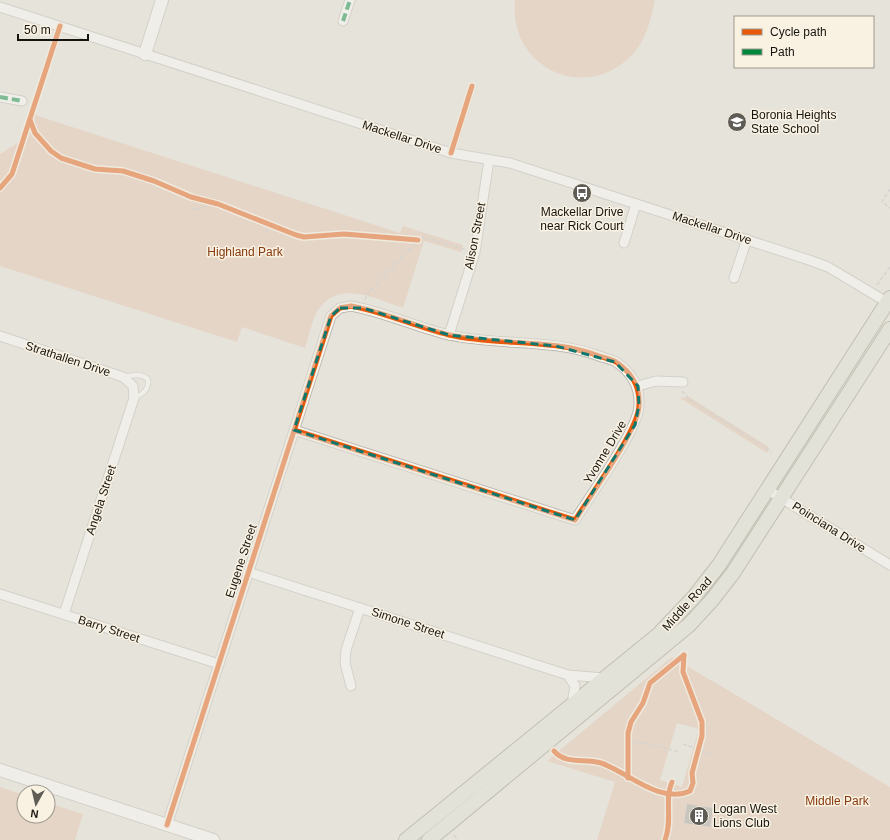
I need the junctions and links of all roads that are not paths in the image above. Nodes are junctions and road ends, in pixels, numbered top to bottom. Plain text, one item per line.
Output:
1 (162, 0) edge
2 (350, 0) edge
3 (0, 7) edge
4 (343, 21) dead end
5 (145, 54) junction
6 (0, 97) edge
7 (22, 101) dead end
8 (489, 160) junction
9 (636, 204) junction
10 (747, 239) junction
11 (624, 243) dead end
12 (734, 278) dead end
13 (889, 302) edge
14 (890, 330) edge
15 (449, 335) junction
16 (0, 336) edge
17 (123, 377) junction
18 (683, 382) road end
19 (133, 386) joint
20 (638, 386) junction
21 (134, 398) junction
22 (294, 430) junction
23 (768, 490) junction
24 (782, 498) junction
25 (890, 565) edge
26 (248, 572) junction
27 (0, 594) edge
28 (360, 608) junction
29 (64, 614) junction
30 (219, 664) junction
31 (568, 675) junction
32 (604, 678) junction
33 (351, 686) dead end
34 (572, 704) junction
35 (0, 770) edge
36 (167, 825) junction
37 (213, 840) edge
38 (406, 840) edge
39 (428, 840) edge

1 - 5 street
2 - 4 street
3 - 5 street, Mackellar Drive
5 - 8 street, Mackellar Drive
6 - 7 street
8 - 9 street, Mackellar Drive
8 - 15 street, Alison Street
9 - 10 street, Mackellar Drive
9 - 11 street
10 - 12 street
10 - 13 street, Mackellar Drive
13 - 23 main road, Middle Road
14 - 24 main road, Middle Road
15 - 20 street
15 - 22 street, Eugene Street
16 - 17 street, Strathallen Drive
17 - 19 street, Strathallen Drive
17 - 21 lane
18 - 20 street
19 - 21 street, Angela Street
20 - 22 street, Yvonne Drive
21 - 29 street, Angela Street
22 - 26 street, Eugene Street
23 - 24 street, Poinciana Drive
23 - 32 main road, Middle Road
24 - 25 street, Poinciana Drive
24 - 39 main road, Middle Road
26 - 28 street, Simone Street
26 - 30 street, Eugene Street
27 - 29 street, Barry Street
28 - 31 street, Simone Street
28 - 33 street
29 - 30 street, Barry Street
30 - 36 street, Eugene Street
31 - 32 street, Simone Street
31 - 34 street
32 - 34 main road, Middle Road
34 - 38 main road, Middle Road
35 - 36 street
36 - 37 street

